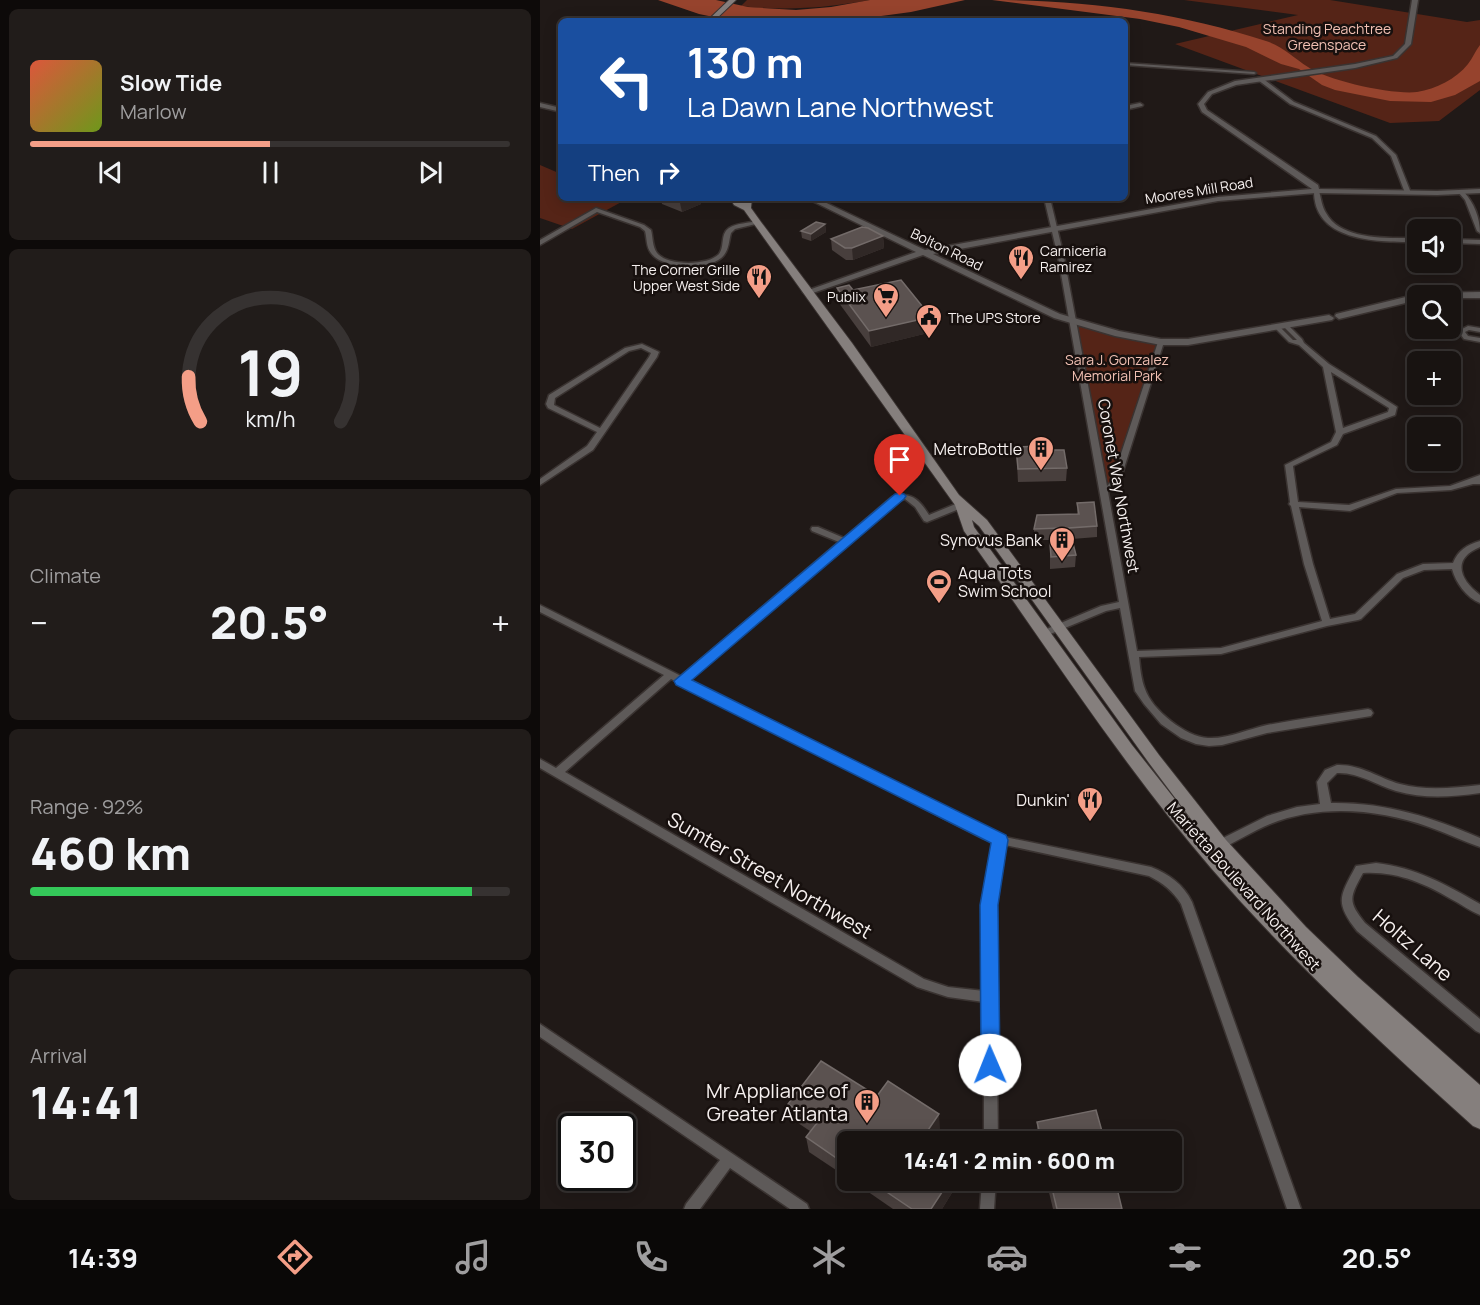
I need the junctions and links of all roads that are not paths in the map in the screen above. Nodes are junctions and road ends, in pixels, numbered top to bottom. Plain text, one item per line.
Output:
1 (733, 0) edge
2 (741, 0) edge
3 (1415, 0) edge
4 (724, 11) junction
5 (714, 18) edge
6 (720, 18) edge
7 (1128, 64) edge
8 (1257, 76) junction
9 (540, 105) edge
10 (1140, 105) dead end
11 (1128, 107) edge
12 (558, 109) edge
13 (1316, 191) junction
14 (1480, 191) edge
15 (1408, 193) junction
16 (1462, 193) junction
17 (816, 201) edge
18 (1048, 201) edge
19 (748, 203) edge
20 (757, 223) junction
21 (1056, 229) junction
22 (1480, 231) edge
23 (1407, 240) edge
24 (1461, 241) edge
25 (1480, 242) edge
26 (540, 243) edge
27 (926, 254) junction
28 (807, 292) junction
29 (1461, 295) edge
30 (1480, 295) edge
31 (1407, 300) edge
32 (1073, 322) junction
33 (1282, 327) junction
34 (1480, 330) edge
35 (1480, 340) edge
36 (1161, 342) junction
37 (1326, 366) junction
38 (601, 431) junction
39 (1340, 432) junction
40 (1477, 480) edge
41 (540, 483) edge
42 (1104, 491) junction
43 (1293, 504) junction
44 (961, 505) junction
45 (815, 529) dead end
46 (846, 542) junction
47 (1480, 544) edge
48 (1456, 566) junction
49 (1480, 600) edge
50 (1125, 604) junction
51 (540, 608) edge
52 (1327, 623) junction
53 (1053, 630) junction
54 (1135, 654) junction
55 (670, 675) junction
56 (681, 681) junction
57 (1368, 713) dead end
58 (540, 763) edge
59 (557, 773) junction
60 (1480, 789) edge
61 (1326, 808) junction
62 (1000, 840) junction
63 (1480, 843) edge
64 (1214, 848) junction
65 (1480, 910) edge
66 (989, 998) junction
67 (1480, 1027) edge
68 (540, 1030) edge
69 (1480, 1098) edge
70 (1480, 1119) edge
71 (991, 1131) edge
72 (729, 1159) junction
73 (988, 1191) edge
74 (691, 1209) edge
75 (802, 1209) edge
76 (987, 1209) edge
77 (1294, 1209) edge

1 - 4 main road
2 - 4 main road
3 - 8 street
4 - 5 main road
4 - 6 main road
7 - 8 street
8 - 13 street
8 - 15 street
9 - 12 street
10 - 11 street
13 - 15 street, Moores Mill Road
13 - 21 street, Moores Mill Road
13 - 23 street
14 - 16 street, Moores Mill Road
15 - 16 street, Moores Mill Road
16 - 22 street
17 - 27 street, Bolton Road
18 - 21 street, Coronet Way Northwest
19 - 20 main road, Marietta Boulevard Northwest
20 - 26 street
20 - 28 main road, Marietta Boulevard Northwest
21 - 27 street, Moores Mill Road
21 - 32 street, Coronet Way Northwest
24 - 25 street
27 - 28 street, Moores Mill Road
27 - 32 street, Bolton Road
28 - 44 main road, Marietta Boulevard Northwest
29 - 30 street
31 - 33 street, Bolton Road
32 - 36 street, Bolton Road
32 - 42 street, Coronet Way Northwest
33 - 36 street, Bolton Road
33 - 37 street
34 - 35 street
36 - 42 street
37 - 39 street
37 - 39 street
38 - 38 street
38 - 41 street
39 - 43 street
40 - 43 street
42 - 50 street, Coronet Way Northwest
43 - 52 street
44 - 46 street
44 - 53 main road, Marietta Boulevard Northwest
45 - 46 street
46 - 56 street
47 - 48 street
48 - 49 street
48 - 52 street
50 - 53 street
50 - 54 street, Coronet Way Northwest
51 - 55 street
52 - 54 street
53 - 64 main road, Marietta Boulevard Northwest
54 - 57 street, Coronet Way Northwest
55 - 56 street
55 - 59 street
56 - 62 street
58 - 59 street, Sumter Street Northwest
59 - 66 street, Sumter Street Northwest
60 - 61 street
61 - 63 street
61 - 64 street
62 - 66 street
62 - 77 street
64 - 69 main road
64 - 70 main road, Marietta Boulevard Northwest
65 - 67 street, Holtz Lane
66 - 71 street
68 - 72 street
72 - 74 street
72 - 75 street
73 - 76 street

